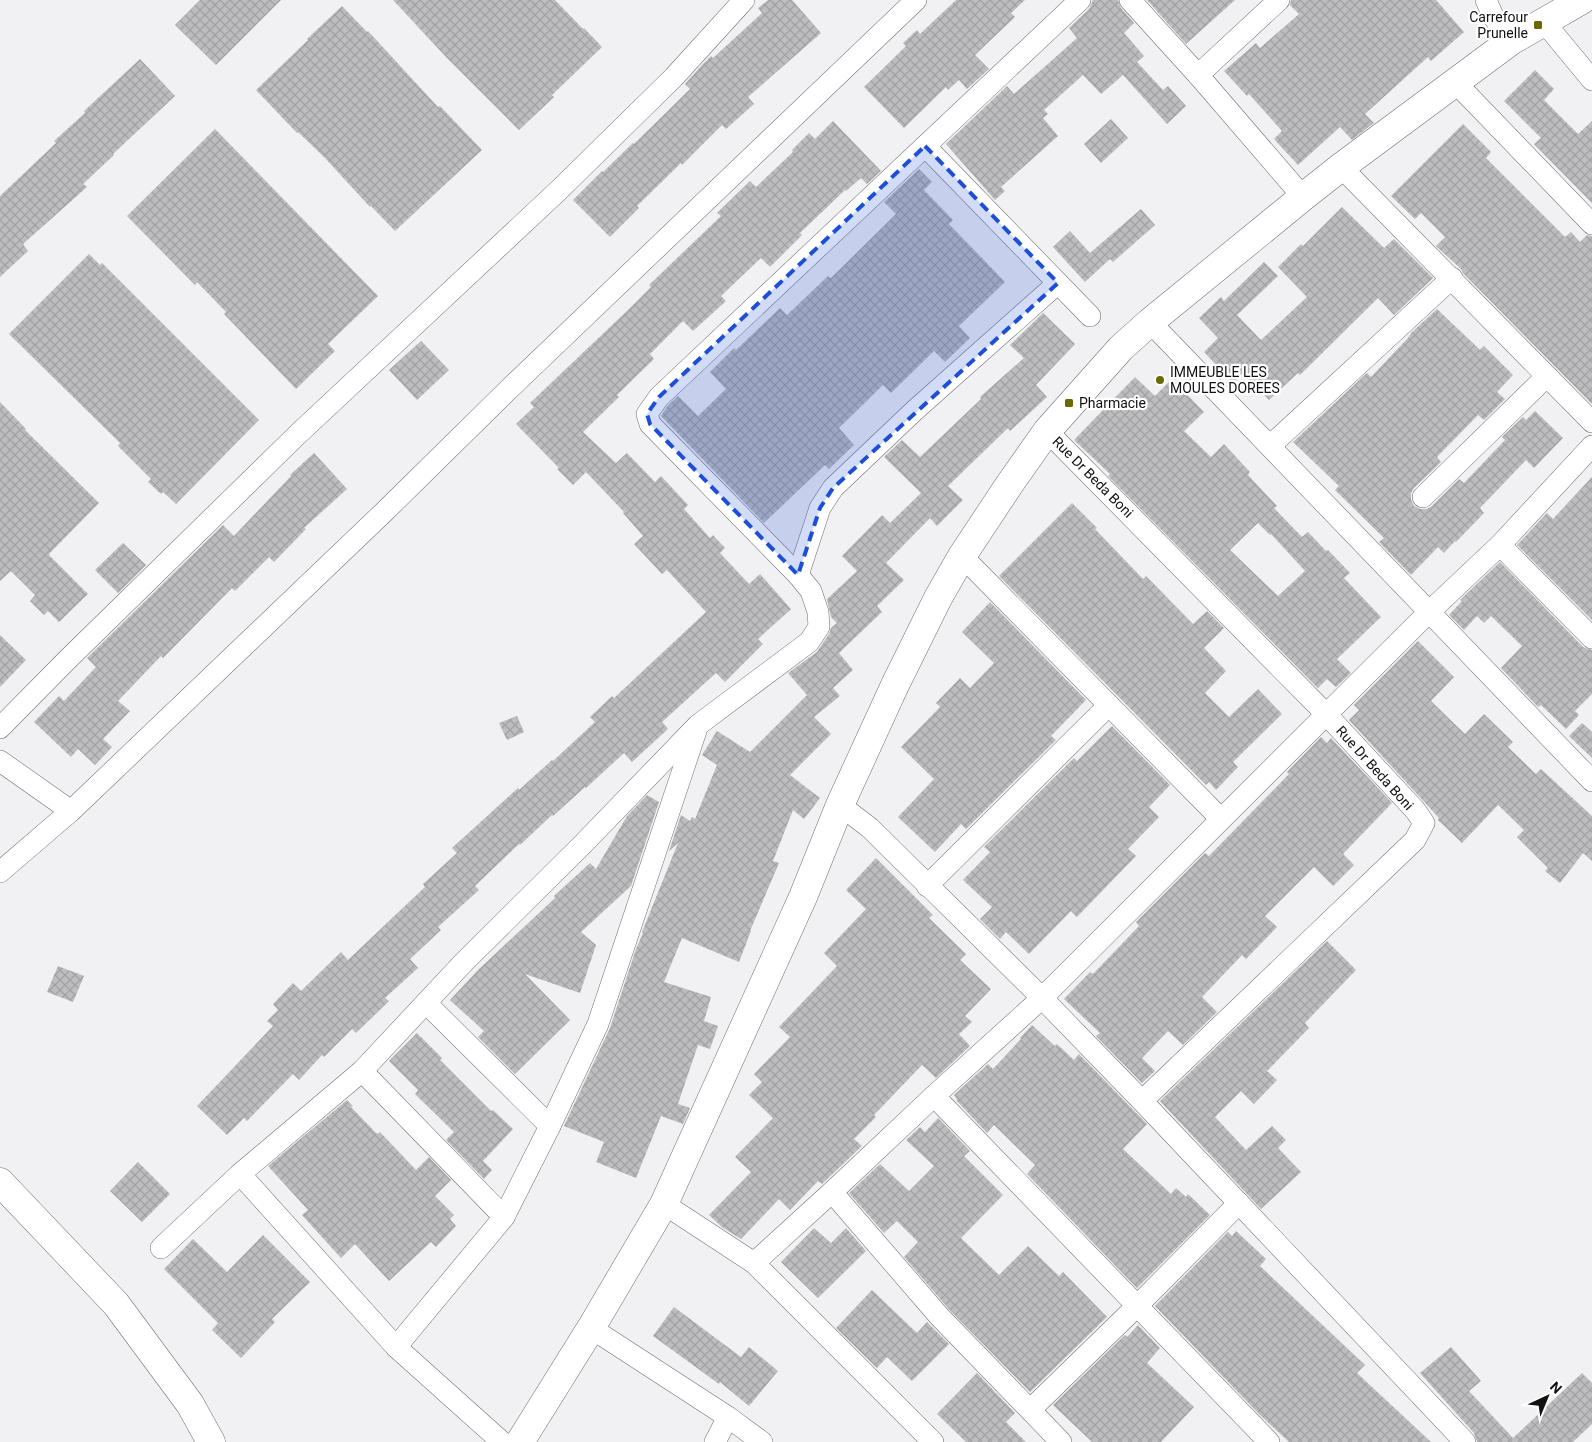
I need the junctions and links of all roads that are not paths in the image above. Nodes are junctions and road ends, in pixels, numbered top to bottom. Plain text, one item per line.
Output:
1 (744, 0) edge
2 (916, 0) edge
3 (1080, 0) edge
4 (1130, 0) edge
5 (1278, 0) edge
6 (1486, 0) edge
7 (1582, 0) edge
8 (1544, 22) junction
9 (1511, 41) junction
10 (1198, 75) junction
11 (1592, 80) edge
12 (1456, 82) junction
13 (926, 146) junction
14 (1341, 167) junction
15 (1303, 197) junction
16 (1592, 224) edge
17 (1452, 278) junction
18 (1058, 283) junction
19 (1090, 316) dead end
20 (1150, 322) junction
21 (1547, 376) junction
22 (1592, 422) edge
23 (1047, 431) junction
24 (1270, 446) junction
25 (1592, 446) edge
26 (1423, 497) dead end
27 (1500, 544) junction
28 (962, 556) junction
29 (798, 575) junction
30 (1428, 612) junction
31 (1592, 638) edge
32 (1109, 705) junction
33 (1326, 714) junction
34 (698, 726) junction
35 (0, 728) edge
36 (0, 761) edge
37 (1592, 781) edge
38 (840, 805) junction
39 (71, 811) junction
40 (1221, 819) junction
41 (0, 872) edge
42 (927, 886) junction
43 (1042, 998) junction
44 (426, 1003) junction
45 (362, 1071) junction
46 (934, 1096) junction
47 (1142, 1101) junction
48 (550, 1126) junction
49 (240, 1174) junction
50 (0, 1182) edge
51 (832, 1192) junction
52 (664, 1204) junction
53 (1239, 1204) junction
54 (504, 1216) junction
55 (161, 1248) dead end
56 (754, 1263) junction
57 (1137, 1306) junction
58 (591, 1328) junction
59 (396, 1347) junction
60 (1030, 1410) junction
61 (728, 1417) junction
62 (211, 1442) edge
63 (502, 1442) edge
64 (520, 1442) edge
65 (716, 1442) edge
66 (762, 1442) edge
67 (933, 1442) edge
68 (1061, 1442) edge
69 (1268, 1442) edge
70 (1465, 1442) edge

1 - 35 street
2 - 39 street
3 - 13 street
4 - 10 street
5 - 10 street
6 - 9 street
7 - 8 street
8 - 9 street
8 - 11 street
9 - 12 street
10 - 15 street
12 - 14 street
12 - 16 street
13 - 18 street
13 - 29 street
14 - 15 street
14 - 17 street
15 - 20 street
17 - 21 street
17 - 24 street
18 - 19 street
18 - 29 street
20 - 23 street
20 - 24 street
21 - 22 street
21 - 26 street
23 - 28 street
23 - 33 street, Rue Dr Beda Boni
24 - 30 street
25 - 27 street
27 - 30 street
27 - 31 street
28 - 32 street
28 - 38 street
29 - 34 street
30 - 33 street
30 - 37 street
32 - 40 street
32 - 42 street
33 - 40 street
33 - 47 street, Rue Dr Beda Boni
34 - 44 street
34 - 48 street
36 - 39 street
38 - 42 street
38 - 52 street
39 - 41 street
40 - 43 street
42 - 43 street
43 - 46 street
43 - 47 street
44 - 45 street
44 - 48 street
45 - 49 street
45 - 54 street
46 - 51 street
46 - 57 street
47 - 53 street
48 - 54 street
49 - 55 street
49 - 59 street
50 - 62 street
51 - 56 street
51 - 60 street
52 - 56 street
52 - 58 street
53 - 57 street
53 - 70 street
54 - 59 street
56 - 67 street
57 - 60 street
57 - 69 street
58 - 61 street
58 - 64 street
59 - 63 street
60 - 68 street
61 - 65 street
61 - 66 street

